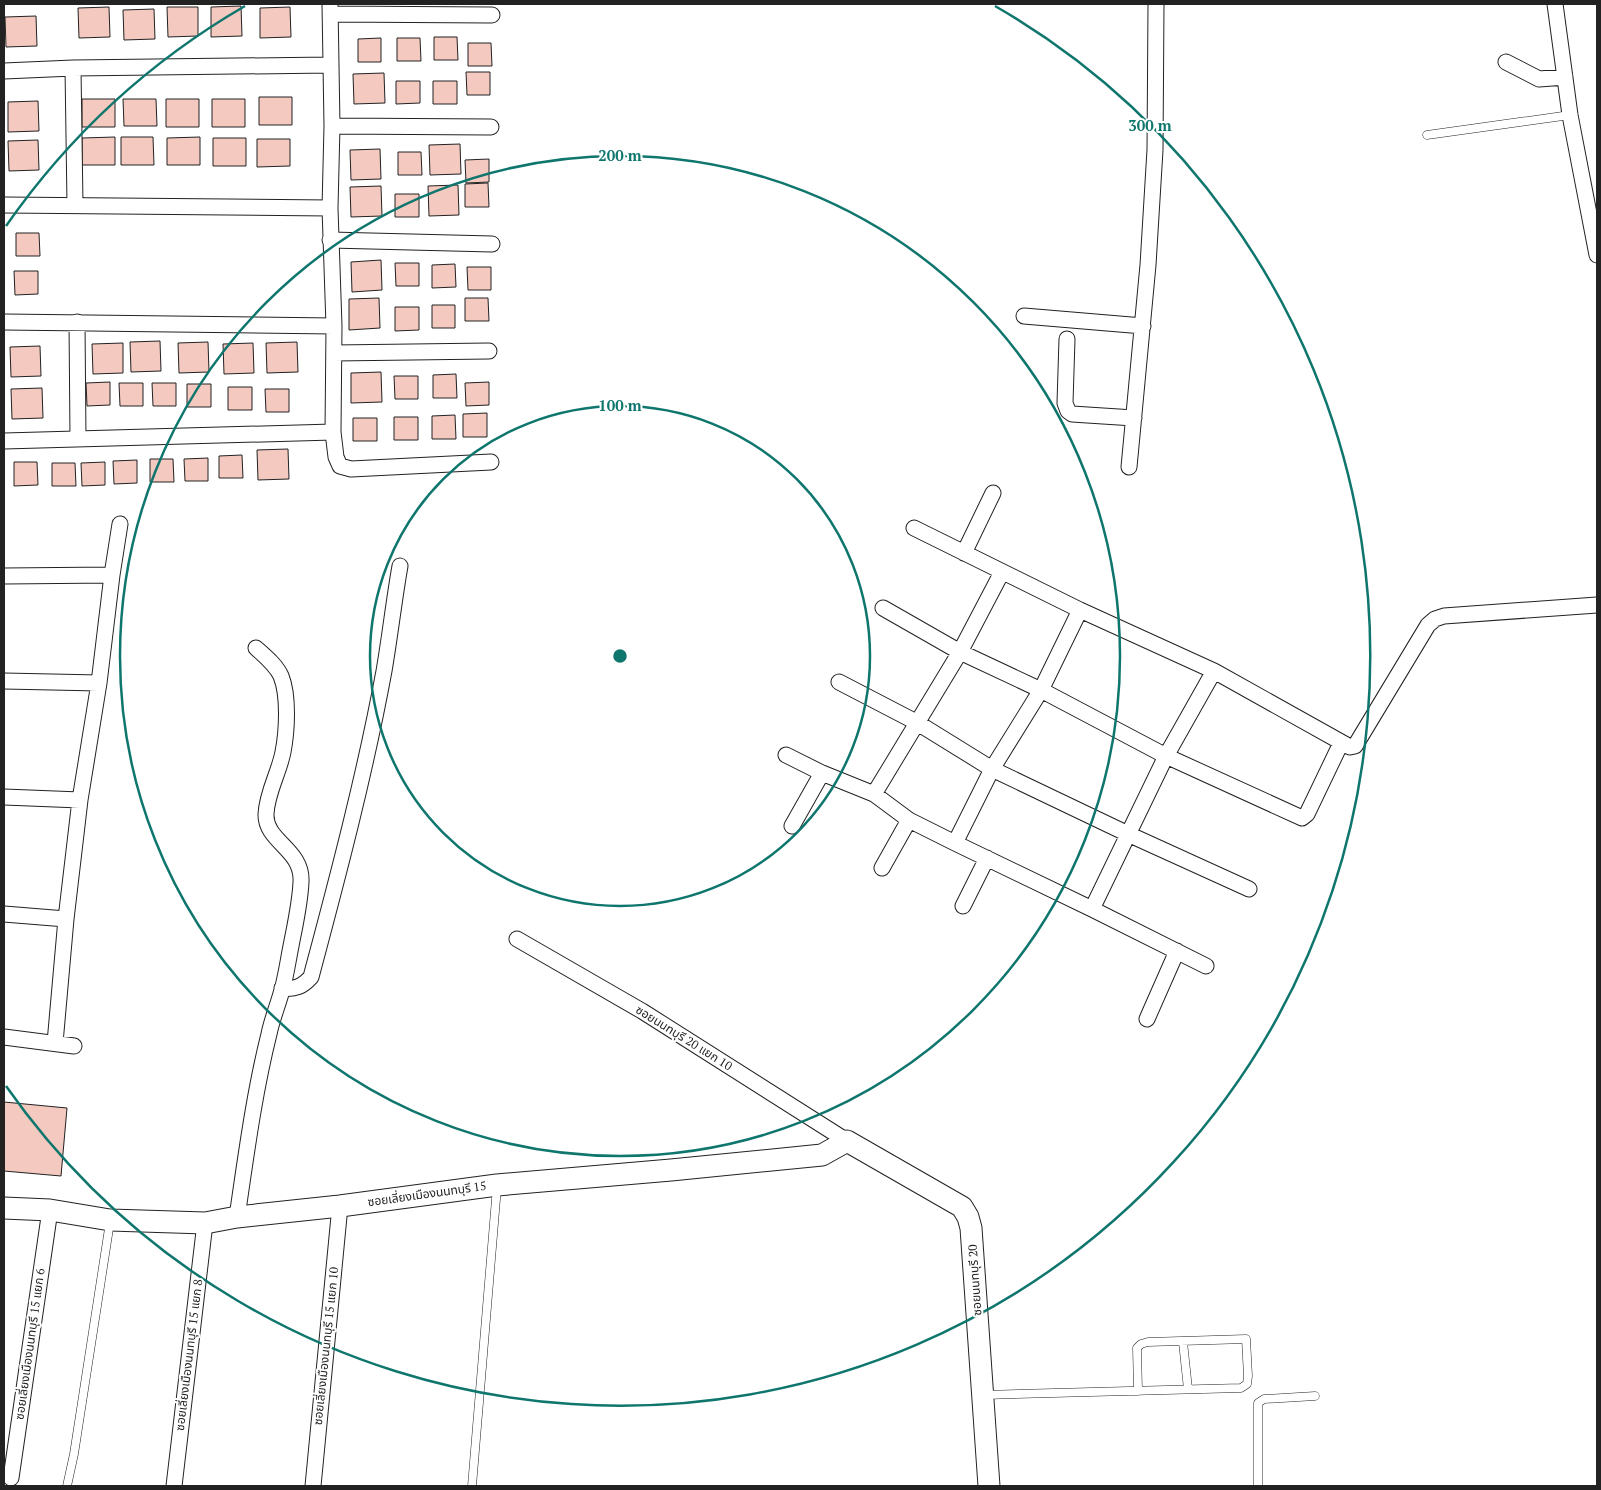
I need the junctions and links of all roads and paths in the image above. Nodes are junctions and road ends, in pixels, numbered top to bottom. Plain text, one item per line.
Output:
1 (1156, 4) edge
2 (1555, 4) edge
3 (330, 9) edge
4 (492, 15) dead end
5 (1506, 62) dead end
6 (330, 65) junction
7 (73, 68) junction
8 (4, 71) edge
9 (1565, 77) junction
10 (1570, 115) junction
11 (332, 126) junction
12 (491, 127) dead end
13 (1427, 135) dead end
14 (4, 205) edge
15 (74, 206) junction
16 (330, 208) junction
17 (330, 240) junction
18 (492, 244) dead end
19 (1597, 255) edge
20 (1024, 316) dead end
21 (4, 322) edge
22 (77, 322) junction
23 (334, 326) junction
24 (1143, 326) junction
25 (1067, 339) dead end
26 (489, 351) dead end
27 (334, 353) junction
28 (1134, 418) junction
29 (333, 432) junction
30 (78, 439) junction
31 (4, 441) edge
32 (491, 462) dead end
33 (1129, 467) dead end
34 (993, 493) dead end
35 (120, 524) dead end
36 (914, 528) dead end
37 (964, 553) junction
38 (400, 566) dead end
39 (1002, 572) junction
40 (4, 576) edge
41 (112, 576) junction
42 (1597, 606) edge
43 (883, 608) dead end
44 (1080, 610) junction
45 (256, 648) dead end
46 (960, 652) junction
47 (1214, 671) junction
48 (4, 681) edge
49 (99, 682) junction
50 (839, 682) dead end
51 (1041, 690) junction
52 (916, 722) junction
53 (1341, 743) junction
54 (786, 755) dead end
55 (1166, 756) junction
56 (992, 769) junction
57 (822, 773) junction
58 (874, 794) junction
59 (4, 797) edge
60 (80, 800) junction
61 (909, 820) junction
62 (792, 826) dead end
63 (1128, 834) junction
64 (955, 843) junction
65 (987, 858) junction
66 (882, 868) dead end
67 (1249, 888) dead end
68 (963, 906) dead end
69 (1092, 909) junction
70 (4, 914) edge
71 (66, 919) junction
72 (517, 939) dead end
73 (1177, 951) junction
74 (1206, 966) dead end
75 (282, 988) junction
76 (1147, 1019) dead end
77 (4, 1037) edge
78 (55, 1043) junction
79 (74, 1046) dead end
80 (847, 1141) junction
81 (497, 1184) junction
82 (340, 1206) junction
83 (4, 1208) edge
84 (50, 1210) junction
85 (237, 1217) junction
86 (110, 1220) junction
87 (205, 1223) junction
88 (1183, 1342) junction
89 (1188, 1389) junction
90 (1138, 1391) junction
91 (983, 1395) junction
92 (1315, 1396) dead end
93 (11, 1478) dead end
94 (67, 1486) edge
95 (174, 1486) edge
96 (312, 1486) edge
97 (472, 1486) edge
98 (989, 1486) edge
99 (1258, 1486) edge

1 - 24 street
2 - 9 street
3 - 4 street
3 - 6 street
5 - 9 street
6 - 7 street
6 - 11 street
7 - 8 street
7 - 15 street
9 - 10 street
10 - 13 lane
10 - 19 street
11 - 12 street
11 - 16 street
14 - 15 street
15 - 16 street
16 - 17 street
17 - 18 street
17 - 23 street
20 - 24 street
21 - 22 street
22 - 23 street
22 - 30 street
23 - 27 street
24 - 28 street
25 - 28 street
26 - 27 street
27 - 29 street
28 - 33 street
29 - 30 street
29 - 32 street
30 - 31 street
34 - 37 street
35 - 41 street
36 - 37 street
37 - 39 street
38 - 75 street
39 - 44 street
39 - 46 street
40 - 41 street
41 - 49 street
42 - 53 street
43 - 46 street
44 - 47 street
44 - 51 street
45 - 75 street
46 - 51 street
46 - 52 street
47 - 53 street
47 - 55 street
48 - 49 street
49 - 60 street
50 - 52 street
51 - 55 street
51 - 56 street
52 - 56 street
52 - 58 street
53 - 55 street
54 - 57 street
55 - 63 street
56 - 63 street
56 - 64 street
57 - 58 street
57 - 62 street
58 - 61 street
59 - 60 street
60 - 71 street
61 - 64 street
61 - 66 street
63 - 67 street
63 - 69 street
64 - 65 street
65 - 68 street
65 - 69 street
69 - 73 street
70 - 71 street
71 - 78 street
72 - 80 street, ซอยนนทบุรี 20 แยก 10
73 - 74 street
73 - 76 street
75 - 85 street
77 - 78 street
78 - 79 street
80 - 81 street, ซอยเลี่ยงเมืองนนทบุรี 15
80 - 91 street, ซอยนนทบุรี 20
81 - 82 street, ซอยเลี่ยงเมืองนนทบุรี 15
81 - 97 lane
82 - 85 street, ซอยเลี่ยงเมืองนนทบุรี 15
82 - 96 street, ซอยเลี่ยงเมืองนนทบุรี 15 แยก 10
83 - 84 street, ซอยเลี่ยงเมืองนนทบุรี 15
84 - 86 street, ซอยเลี่ยงเมืองนนทบุรี 15
84 - 93 street, ซอยเลี่ยงเมืองนนทบุรี 15 แยก 6
85 - 87 street, ซอยเลี่ยงเมืองนนทบุรี 15
86 - 87 street, ซอยเลี่ยงเมืองนนทบุรี 15
86 - 94 lane
87 - 95 street, ซอยเลี่ยงเมืองนนทบุรี 15 แยก 8
88 - 89 lane
88 - 89 lane
88 - 90 lane
89 - 90 lane
90 - 91 lane
91 - 98 street, ซอยนนทบุรี 20
92 - 99 lane

